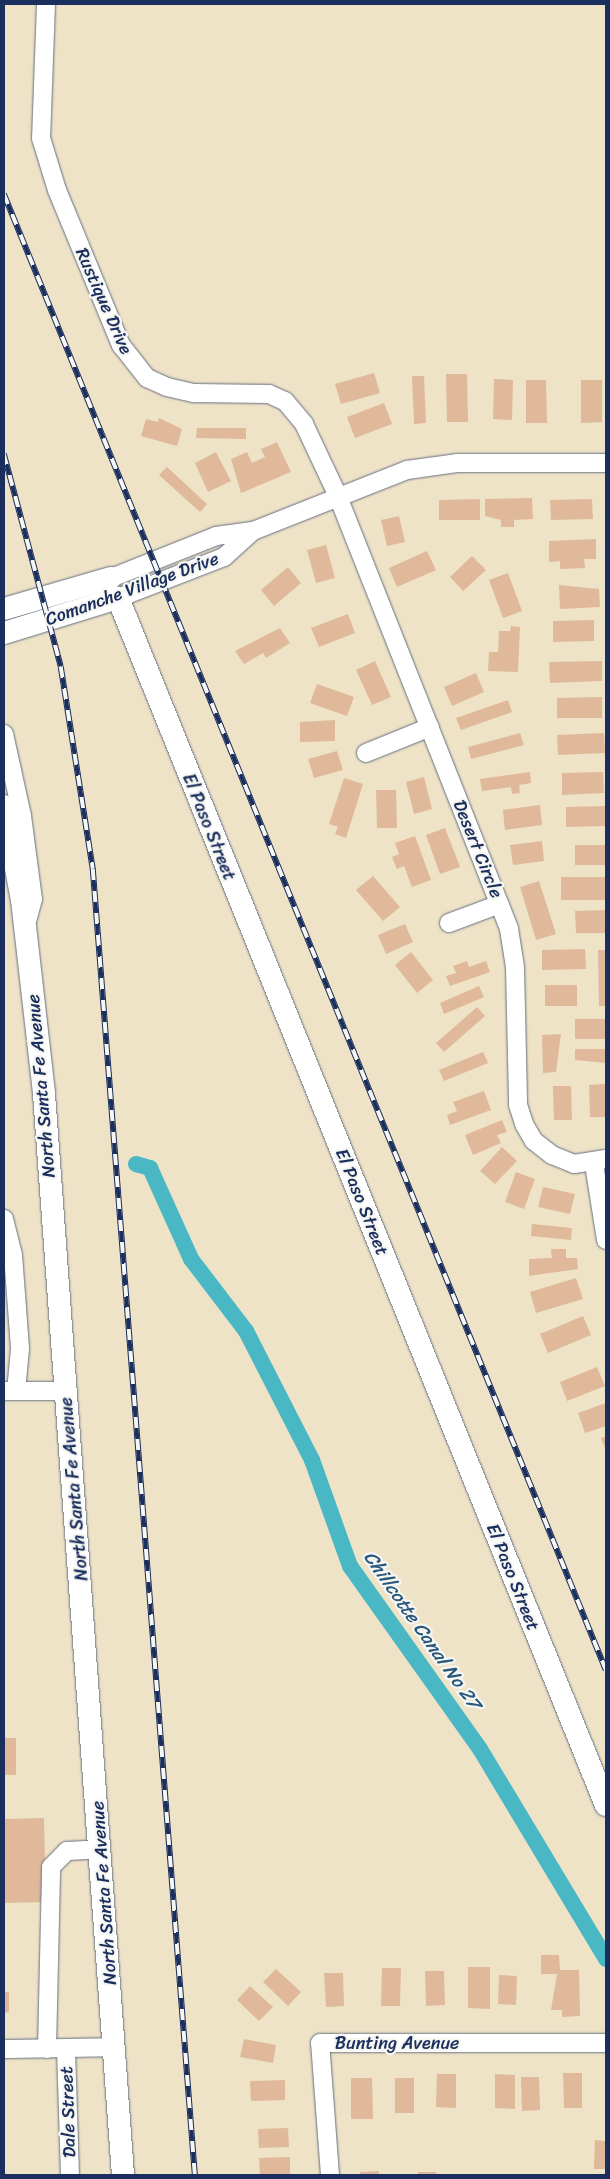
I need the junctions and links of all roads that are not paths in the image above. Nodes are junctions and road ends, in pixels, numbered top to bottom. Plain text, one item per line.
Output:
1 (46, 4) edge
2 (606, 463) edge
3 (337, 494) junction
4 (114, 588) junction
5 (4, 609) edge
6 (6, 636) edge
7 (430, 727) junction
8 (4, 734) edge
9 (366, 753) dead end
10 (4, 806) edge
11 (500, 904) junction
12 (449, 923) dead end
13 (26, 928) junction
14 (600, 1161) edge
15 (4, 1219) edge
16 (606, 1240) edge
17 (11, 1333) edge
18 (10, 1391) edge
19 (66, 1391) junction
20 (606, 1805) edge
21 (101, 1849) junction
22 (606, 2043) edge
23 (115, 2046) junction
24 (4, 2049) edge
25 (46, 2049) junction
26 (66, 2049) junction
27 (70, 2175) edge
28 (123, 2175) edge
29 (330, 2175) edge

1 - 3 street, Rustique Drive
2 - 3 street, Comanche Village Drive
3 - 4 street, Comanche Village Drive
3 - 7 street, Desert Circle
4 - 5 main road, Comanche Village Drive
4 - 6 main road, Comanche Village Drive
4 - 20 main road, El Paso Street
7 - 9 street
7 - 11 street, Desert Circle
8 - 13 street
10 - 13 main road, North Santa Fe Avenue
11 - 12 street
11 - 14 street, Desert Circle
13 - 19 main road, North Santa Fe Avenue
14 - 16 street
15 - 17 street
17 - 18 street
18 - 19 street
19 - 21 main road, North Santa Fe Avenue
21 - 23 main road, North Santa Fe Avenue
21 - 25 street
22 - 29 street, Bunting Avenue
23 - 26 street
23 - 28 main road, North Santa Fe Avenue
24 - 25 street
25 - 26 street
26 - 27 street, Dale Street

